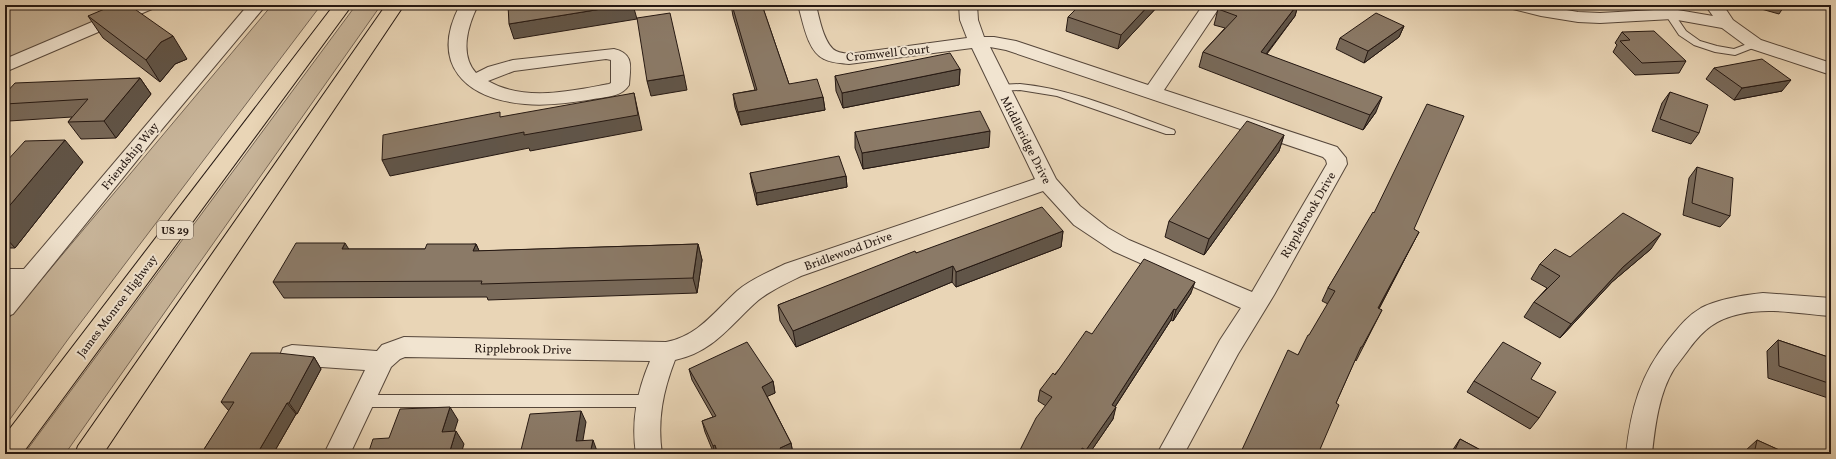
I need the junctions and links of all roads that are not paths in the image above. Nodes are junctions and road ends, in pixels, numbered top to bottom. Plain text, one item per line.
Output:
1 (146, 5) edge
2 (257, 5) edge
3 (329, 5) edge
4 (343, 5) edge
5 (396, 5) edge
6 (469, 5) edge
7 (807, 5) edge
8 (968, 5) edge
9 (1212, 5) edge
10 (1519, 5) edge
11 (1714, 5) edge
12 (1670, 14) junction
13 (1727, 24) junction
14 (978, 42) junction
15 (1755, 44) junction
16 (5, 66) edge
17 (1831, 69) edge
18 (474, 81) junction
19 (999, 88) junction
20 (1153, 92) junction
21 (267, 107) junction
22 (1170, 132) dead end
23 (1047, 182) junction
24 (5, 278) edge
25 (30, 278) junction
26 (1255, 304) junction
27 (1831, 306) edge
28 (5, 308) edge
29 (666, 352) junction
30 (292, 355) edge
31 (382, 361) junction
32 (363, 401) junction
33 (648, 401) junction
34 (6, 454) edge
35 (88, 454) edge
36 (337, 454) edge
37 (648, 454) edge
38 (1170, 454) edge
39 (1639, 454) edge

1 - 16 street
2 - 25 street, Friendship Way
3 - 21 highway
4 - 21 highway, James Monroe Highway / US 29
5 - 35 highway
6 - 18 street
7 - 14 street, Cromwell Court
8 - 14 street, Middleridge Drive
9 - 20 street
10 - 12 street
11 - 13 street
12 - 13 street
12 - 15 lane
13 - 15 street
14 - 19 street, Middleridge Drive
14 - 20 street, Ripplebrook Drive
15 - 17 street
18 - 18 street
19 - 22 lane
19 - 23 street, Middleridge Drive
20 - 26 street, Ripplebrook Drive
21 - 34 highway, James Monroe Highway / US 29
23 - 26 street, Middleridge Drive
23 - 29 street, Bridlewood Drive
24 - 25 street
25 - 28 street, Friendship Way
26 - 38 street, Ripplebrook Drive
27 - 39 street
29 - 31 street, Ripplebrook Drive
29 - 33 street
30 - 31 street
31 - 32 street, Ripplebrook Drive
32 - 33 lane
32 - 36 street, Ripplebrook Drive
33 - 37 street

